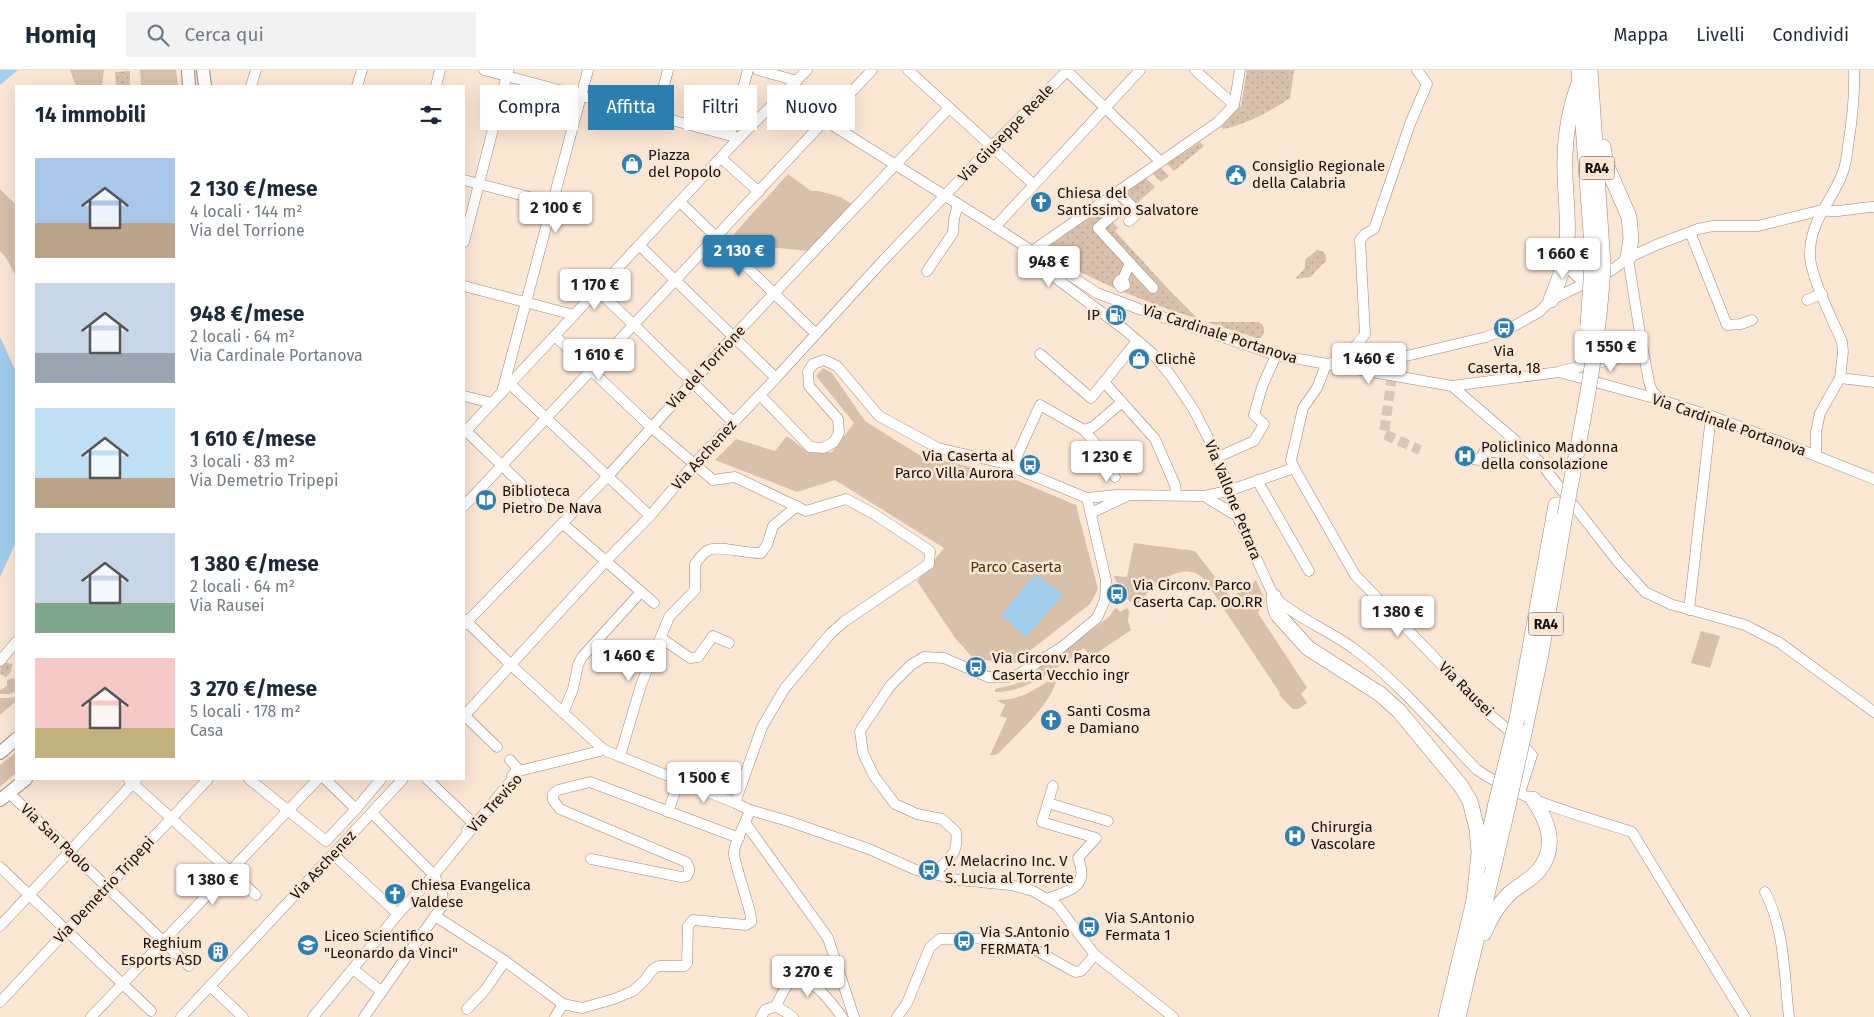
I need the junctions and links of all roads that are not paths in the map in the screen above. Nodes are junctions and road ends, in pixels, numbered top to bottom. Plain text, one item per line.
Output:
1 (188, 70) edge
2 (203, 70) edge
3 (256, 70) edge
4 (362, 70) edge
5 (440, 70) edge
6 (484, 70) edge
7 (588, 70) edge
8 (668, 70) edge
9 (748, 70) edge
10 (758, 70) edge
11 (807, 70) edge
12 (872, 70) edge
13 (908, 70) edge
14 (1067, 70) edge
15 (1140, 70) edge
16 (1196, 70) edge
17 (1240, 70) edge
18 (1417, 70) edge
19 (1590, 70) edge
20 (1854, 70) edge
21 (507, 73) edge
22 (1583, 80) edge
23 (797, 81) junction
24 (189, 85) edge
25 (205, 85) edge
26 (251, 85) edge
27 (357, 85) edge
28 (436, 85) edge
29 (664, 85) edge
30 (793, 85) edge
31 (855, 88) edge
32 (580, 96) junction
33 (588, 98) edge
34 (1234, 105) junction
35 (949, 108) junction
36 (1105, 108) junction
37 (767, 109) edge
38 (674, 121) edge
39 (817, 130) edge
40 (842, 130) edge
41 (734, 137) junction
42 (991, 147) junction
43 (721, 158) junction
44 (1160, 161) junction
45 (895, 164) junction
46 (465, 180) edge
47 (479, 184) junction
48 (1034, 185) junction
49 (759, 192) junction
50 (945, 196) junction
51 (1122, 196) dead end
52 (680, 202) junction
53 (1112, 202) dead end
54 (552, 203) junction
55 (958, 204) junction
56 (1874, 208) edge
57 (1822, 210) junction
58 (1129, 221) dead end
59 (995, 226) junction
60 (1690, 232) junction
61 (465, 238) edge
62 (716, 238) junction
63 (639, 246) junction
64 (1032, 251) junction
65 (1628, 258) junction
66 (1565, 261) junction
67 (1130, 263) junction
68 (927, 271) dead end
69 (1123, 280) dead end
70 (675, 281) junction
71 (1586, 282) junction
72 (465, 286) edge
73 (1153, 288) dead end
74 (597, 290) junction
75 (1097, 293) junction
76 (774, 294) junction
77 (1822, 294) junction
78 (1552, 300) junction
79 (1807, 300) dead end
80 (525, 302) junction
81 (1096, 309) junction
82 (574, 315) junction
83 (1752, 320) dead end
84 (634, 325) junction
85 (816, 334) junction
86 (555, 336) junction
87 (733, 337) junction
88 (1641, 340) junction
89 (1137, 341) junction
90 (1040, 354) dead end
91 (1276, 355) junction
92 (1382, 362) junction
93 (1326, 365) junction
94 (1350, 369) junction
95 (591, 371) junction
96 (1559, 372) junction
97 (1392, 376) junction
98 (776, 378) junction
99 (1840, 378) junction
100 (692, 382) junction
101 (1104, 382) junction
102 (1874, 382) edge
103 (510, 384) junction
104 (1452, 386) junction
105 (502, 393) junction
106 (760, 395) junction
107 (465, 396) edge
108 (1660, 400) junction
109 (1122, 402) junction
110 (492, 403) junction
111 (1711, 416) junction
112 (547, 418) junction
113 (733, 422) junction
114 (651, 427) junction
115 (1084, 430) junction
116 (465, 432) edge
117 (1497, 452) dead end
118 (1816, 455) junction
119 (1218, 456) junction
120 (1471, 459) dead end
121 (694, 464) junction
122 (502, 466) junction
123 (1012, 468) junction
124 (1294, 468) junction
125 (608, 476) junction
126 (1115, 477) dead end
127 (1874, 479) edge
128 (1257, 480) junction
129 (1228, 491) junction
130 (1130, 494) junction
131 (1176, 494) junction
132 (1204, 496) junction
133 (1087, 498) junction
134 (465, 505) edge
135 (544, 506) dead end
136 (796, 506) junction
137 (1560, 510) junction
138 (1091, 514) junction
139 (650, 516) junction
140 (1237, 516) junction
141 (562, 523) junction
142 (605, 562) junction
143 (1309, 571) dead end
144 (640, 593) junction
145 (1274, 597) junction
146 (654, 604) dead end
147 (1689, 610) junction
148 (465, 622) edge
149 (661, 638) junction
150 (15, 643) edge
151 (729, 643) dead end
152 (0, 661) edge
153 (511, 665) junction
154 (1874, 712) edge
155 (563, 713) junction
156 (465, 715) edge
157 (465, 717) edge
158 (15, 740) edge
159 (497, 747) dead end
160 (604, 750) junction
161 (0, 752) edge
162 (620, 756) junction
163 (510, 760) dead end
164 (25, 780) edge
165 (132, 780) edge
166 (207, 780) edge
167 (251, 780) edge
168 (317, 780) edge
169 (326, 780) edge
170 (380, 780) edge
171 (388, 780) edge
172 (402, 780) edge
173 (428, 780) edge
174 (679, 780) junction
175 (1053, 786) dead end
176 (1526, 796) junction
177 (5, 797) edge
178 (735, 803) junction
179 (1048, 803) junction
180 (1502, 804) junction
181 (356, 809) junction
182 (288, 810) junction
183 (750, 810) junction
184 (668, 812) junction
185 (372, 813) junction
186 (170, 818) junction
187 (1108, 821) dead end
188 (472, 823) junction
189 (746, 824) junction
190 (739, 838) junction
191 (70, 852) junction
192 (333, 854) junction
193 (591, 859) dead end
194 (0, 868) edge
195 (229, 872) junction
196 (935, 874) junction
197 (434, 876) junction
198 (107, 887) junction
199 (1765, 892) dead end
200 (29, 895) junction
201 (256, 895) dead end
202 (1047, 899) junction
203 (1474, 901) junction
204 (398, 914) junction
205 (435, 916) junction
206 (0, 926) edge
207 (66, 931) junction
208 (163, 941) junction
209 (1095, 955) junction
210 (505, 962) junction
211 (189, 966) dead end
212 (353, 969) junction
213 (1468, 973) junction
214 (122, 984) junction
215 (210, 986) junction
216 (382, 992) junction
217 (0, 1002) edge
218 (563, 1004) junction
219 (776, 1006) junction
220 (467, 1009) dead end
221 (151, 1011) dead end
222 (91, 1017) edge
223 (180, 1017) edge
224 (243, 1017) edge
225 (313, 1017) edge
226 (364, 1017) edge
227 (555, 1017) edge
228 (761, 1017) edge
229 (792, 1017) edge
230 (842, 1017) edge
231 (854, 1017) edge
232 (897, 1017) edge
233 (1173, 1017) edge
234 (1446, 1017) edge
235 (1458, 1017) edge
236 (1745, 1017) edge
237 (1789, 1017) edge

1 - 24 main road
2 - 25 main road
3 - 26 street
4 - 27 street
5 - 28 street
6 - 21 street
7 - 32 street
8 - 29 street
9 - 41 street
10 - 23 street
11 - 23 street
12 - 31 street
13 - 35 street
14 - 36 street
14 - 42 street, Via Giuseppe Reale
15 - 36 street
16 - 34 street
17 - 34 street
18 - 93 street
19 - 22 highway, RA4
20 - 57 street
21 - 32 street
21 - 47 street
22 - 65 highway
22 - 66 highway
22 - 137 highway, RA4, bridge
23 - 30 street
32 - 33 street
32 - 54 street
34 - 44 street
35 - 42 street
35 - 45 street, Via del Torrione
36 - 44 street
36 - 48 street
37 - 41 street
38 - 41 street
39 - 49 street
40 - 45 street, Via Cardinale Portanova
41 - 43 street
42 - 48 street
42 - 50 street, Via Giuseppe Reale
43 - 49 street
43 - 52 street
44 - 64 street
45 - 50 street, Via Cardinale Portanova
45 - 76 street, Via del Torrione
46 - 47 street
47 - 54 street
47 - 61 street
48 - 59 street
49 - 62 street
50 - 55 street, Via Cardinale Portanova
50 - 85 street, Via Aschenez
51 - 58 street
52 - 62 street
52 - 63 street
53 - 67 street
54 - 80 street
55 - 59 street, Via Cardinale Portanova
55 - 68 street
56 - 57 street
57 - 60 street
57 - 77 street
59 - 64 street, Via Cardinale Portanova
60 - 65 street
60 - 83 street
62 - 70 street
62 - 76 street
63 - 70 street
63 - 74 street
64 - 75 street, Via Cardinale Portanova
64 - 81 street, Via Vallone Petrara
65 - 71 street
65 - 88 street
66 - 71 highway
66 - 78 highway
67 - 69 street
67 - 73 street
70 - 84 street
70 - 87 street
71 - 78 street
72 - 80 street
74 - 82 street
74 - 84 street
75 - 81 street
75 - 91 street, Via Cardinale Portanova
76 - 85 street
76 - 87 street, Via del Torrione
77 - 79 street
77 - 99 street
78 - 92 street
80 - 82 street
80 - 105 street
81 - 89 street, Via Vallone Petrara
82 - 86 street
84 - 95 street
84 - 100 street
85 - 98 street, Via Aschenez
86 - 95 street
86 - 103 street
87 - 98 street
87 - 100 street, Via del Torrione
88 - 96 street
88 - 108 street
89 - 101 street
89 - 119 street, Via Vallone Petrara
90 - 101 street
91 - 93 street, Via Cardinale Portanova
91 - 119 street
92 - 94 street
92 - 97 street
93 - 94 street, Via Cardinale Portanova
93 - 124 street
94 - 97 street, Via Cardinale Portanova
95 - 112 street
95 - 114 street
96 - 104 street, Via Cardinale Portanova
96 - 108 street, Via Cardinale Portanova
97 - 104 street, Via Cardinale Portanova
98 - 106 street, Via Aschenez
99 - 102 street
99 - 118 street
100 - 113 street
100 - 114 street, Via del Torrione
101 - 109 street
103 - 105 street
103 - 112 street
104 - 147 street
105 - 110 street
106 - 113 street, Via Aschenez
106 - 123 street
107 - 110 street
108 - 111 street, Via Cardinale Portanova
109 - 115 street
109 - 131 street
110 - 116 street
111 - 118 street, Via Cardinale Portanova
111 - 147 street
112 - 122 street
112 - 125 street
113 - 121 street, Via Aschenez
114 - 121 street
114 - 125 street, Via del Torrione
115 - 123 street
115 - 126 street
116 - 122 street
117 - 120 street
118 - 127 street, Via Cardinale Portanova
119 - 129 street, Via Vallone Petrara
121 - 136 street
121 - 139 street, Via Aschenez
122 - 134 street
122 - 135 street
123 - 133 street
124 - 128 street
124 - 176 street, Via Rausei
125 - 139 street
125 - 141 street, Via del Torrione
128 - 129 street
128 - 143 street
129 - 132 street
129 - 140 street, Via Vallone Petrara
130 - 131 street
130 - 133 street
130 - 138 street
131 - 132 street
132 - 140 street
133 - 138 street
136 - 149 street
136 - 178 street
137 - 180 highway, RA4, bridge
137 - 180 highway, RA4, bridge
138 - 196 street
139 - 142 street, Via Aschenez
140 - 145 street, Via Vallone Petrara
141 - 142 street
141 - 148 street, Via del Torrione
142 - 144 street
142 - 153 street, Via Aschenez
144 - 146 street
144 - 155 street
145 - 176 street, Via Vallone Petrara
145 - 203 highway
147 - 154 street
148 - 153 street
149 - 151 street
149 - 162 street
150 - 152 street
153 - 155 street
153 - 156 street, Via Aschenez
155 - 160 street
157 - 159 street
158 - 161 main road
160 - 162 street
160 - 197 street, Via Treviso
162 - 174 street
163 - 188 street
164 - 177 main road
165 - 186 street
165 - 191 street
166 - 186 street, Via Demetrio Tripepi
167 - 182 street
168 - 182 street
169 - 181 street
170 - 181 street
171 - 181 street
172 - 185 street, Via Aschenez
173 - 188 street
174 - 178 street
174 - 184 street
175 - 179 street
176 - 213 highway
176 - 236 street, Via Vallone Petrara
177 - 191 street, Via San Paolo
178 - 183 street
179 - 187 street
179 - 202 street
180 - 203 highway, RA4
180 - 213 highway, RA4
181 - 182 street
182 - 195 street
183 - 189 street
183 - 196 street
184 - 190 street
184 - 193 street
185 - 192 street, Via Aschenez
185 - 197 street
186 - 195 street
186 - 198 street, Via Demetrio Tripepi
188 - 197 street
189 - 190 street
189 - 231 street
190 - 218 street
191 - 198 street, Via San Paolo
191 - 200 street
192 - 204 street
192 - 215 street, Via Aschenez
194 - 200 street
195 - 201 street
195 - 208 street
196 - 202 street
197 - 204 street
197 - 205 street
198 - 207 street, Via Demetrio Tripepi
198 - 208 street, Via San Paolo
199 - 237 street
200 - 206 street
200 - 207 street
202 - 209 street
203 - 234 highway, RA4
204 - 212 street
205 - 210 street
205 - 216 street
207 - 214 street
207 - 217 street, Via Demetrio Tripepi
208 - 211 street, Via San Paolo
208 - 214 street
209 - 232 street
209 - 233 street
210 - 218 street
210 - 220 street
212 - 216 street
212 - 225 street
213 - 235 highway, RA4
214 - 221 street
214 - 222 street
215 - 223 street, Via Aschenez
215 - 224 street
216 - 226 street
218 - 227 street
219 - 228 street
219 - 229 street
219 - 230 street

